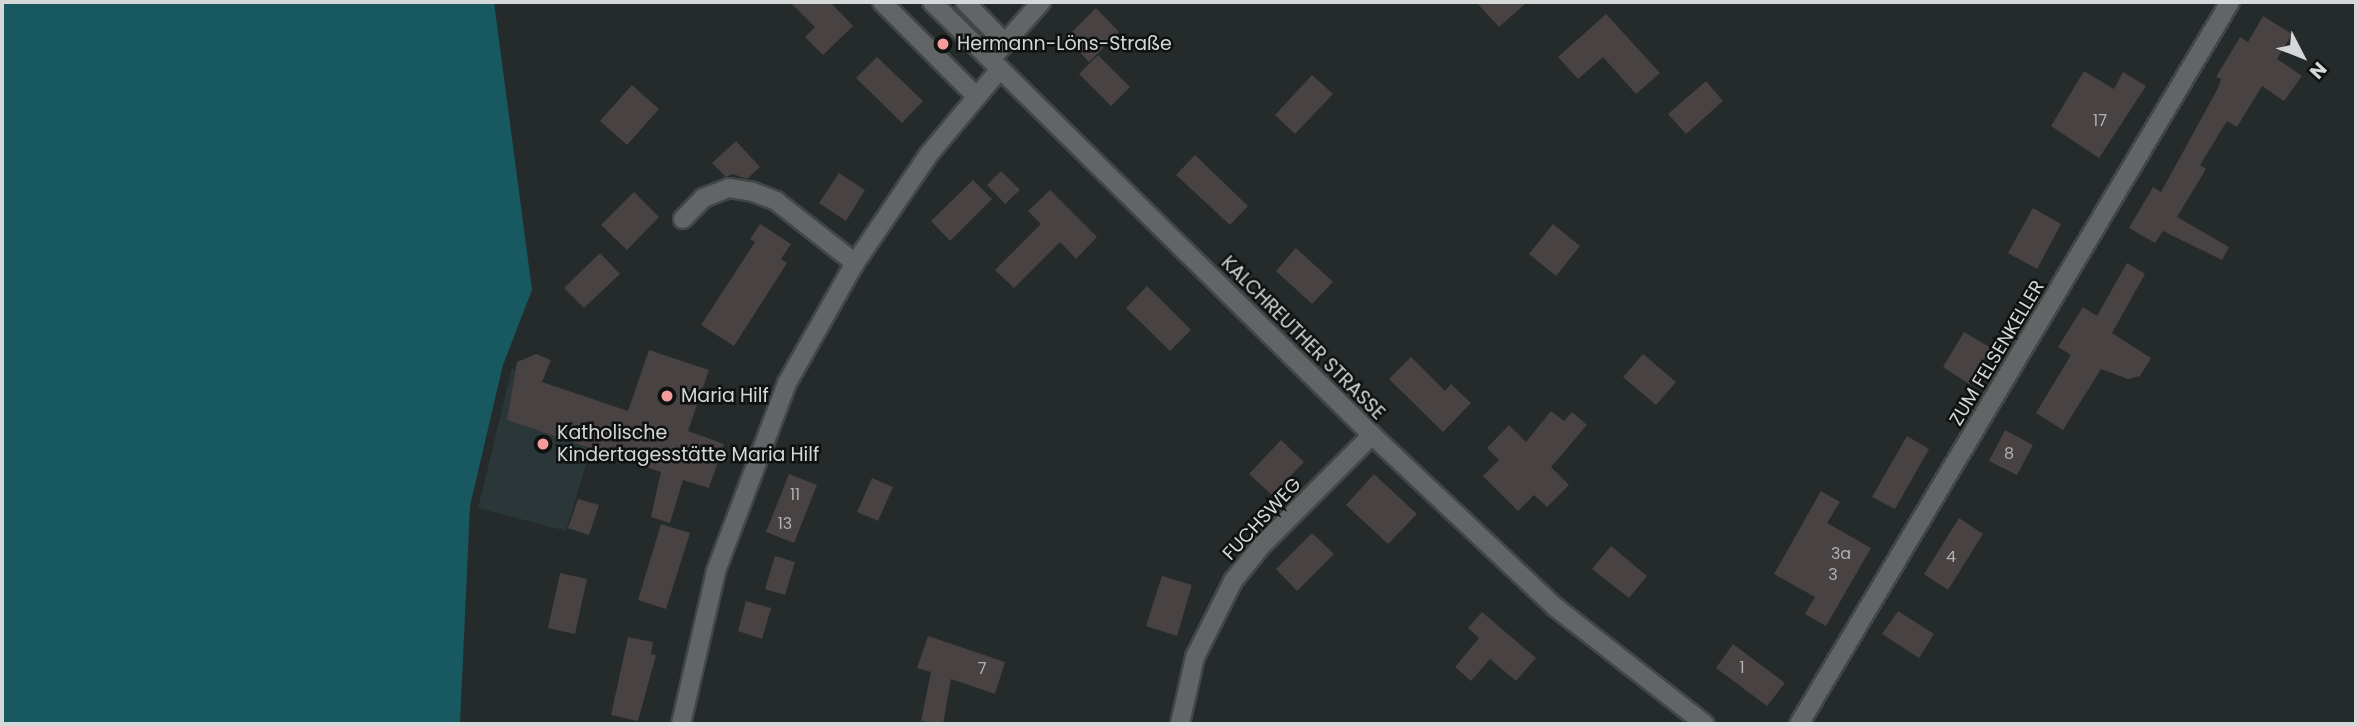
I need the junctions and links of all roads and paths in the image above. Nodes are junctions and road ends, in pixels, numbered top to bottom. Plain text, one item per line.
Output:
1 (882, 2) edge
2 (932, 2) edge
3 (965, 2) edge
4 (1041, 2) edge
5 (2230, 2) edge
6 (1005, 43) junction
7 (995, 64) junction
8 (975, 95) junction
9 (684, 219) dead end
10 (855, 263) junction
11 (1372, 435) junction
12 (681, 724) edge
13 (1180, 724) edge
14 (1705, 724) edge
15 (1799, 724) edge

1 - 8 street
2 - 7 street, KALCHREUTHER STRASSE
3 - 6 street
4 - 6 street
5 - 15 street, ZUM FELSENKELLER
6 - 7 street
7 - 8 street
7 - 11 street, KALCHREUTHER STRASSE
8 - 10 street
9 - 10 street
10 - 12 street
11 - 13 street, FUCHSWEG
11 - 14 street, KALCHREUTHER STRASSE

